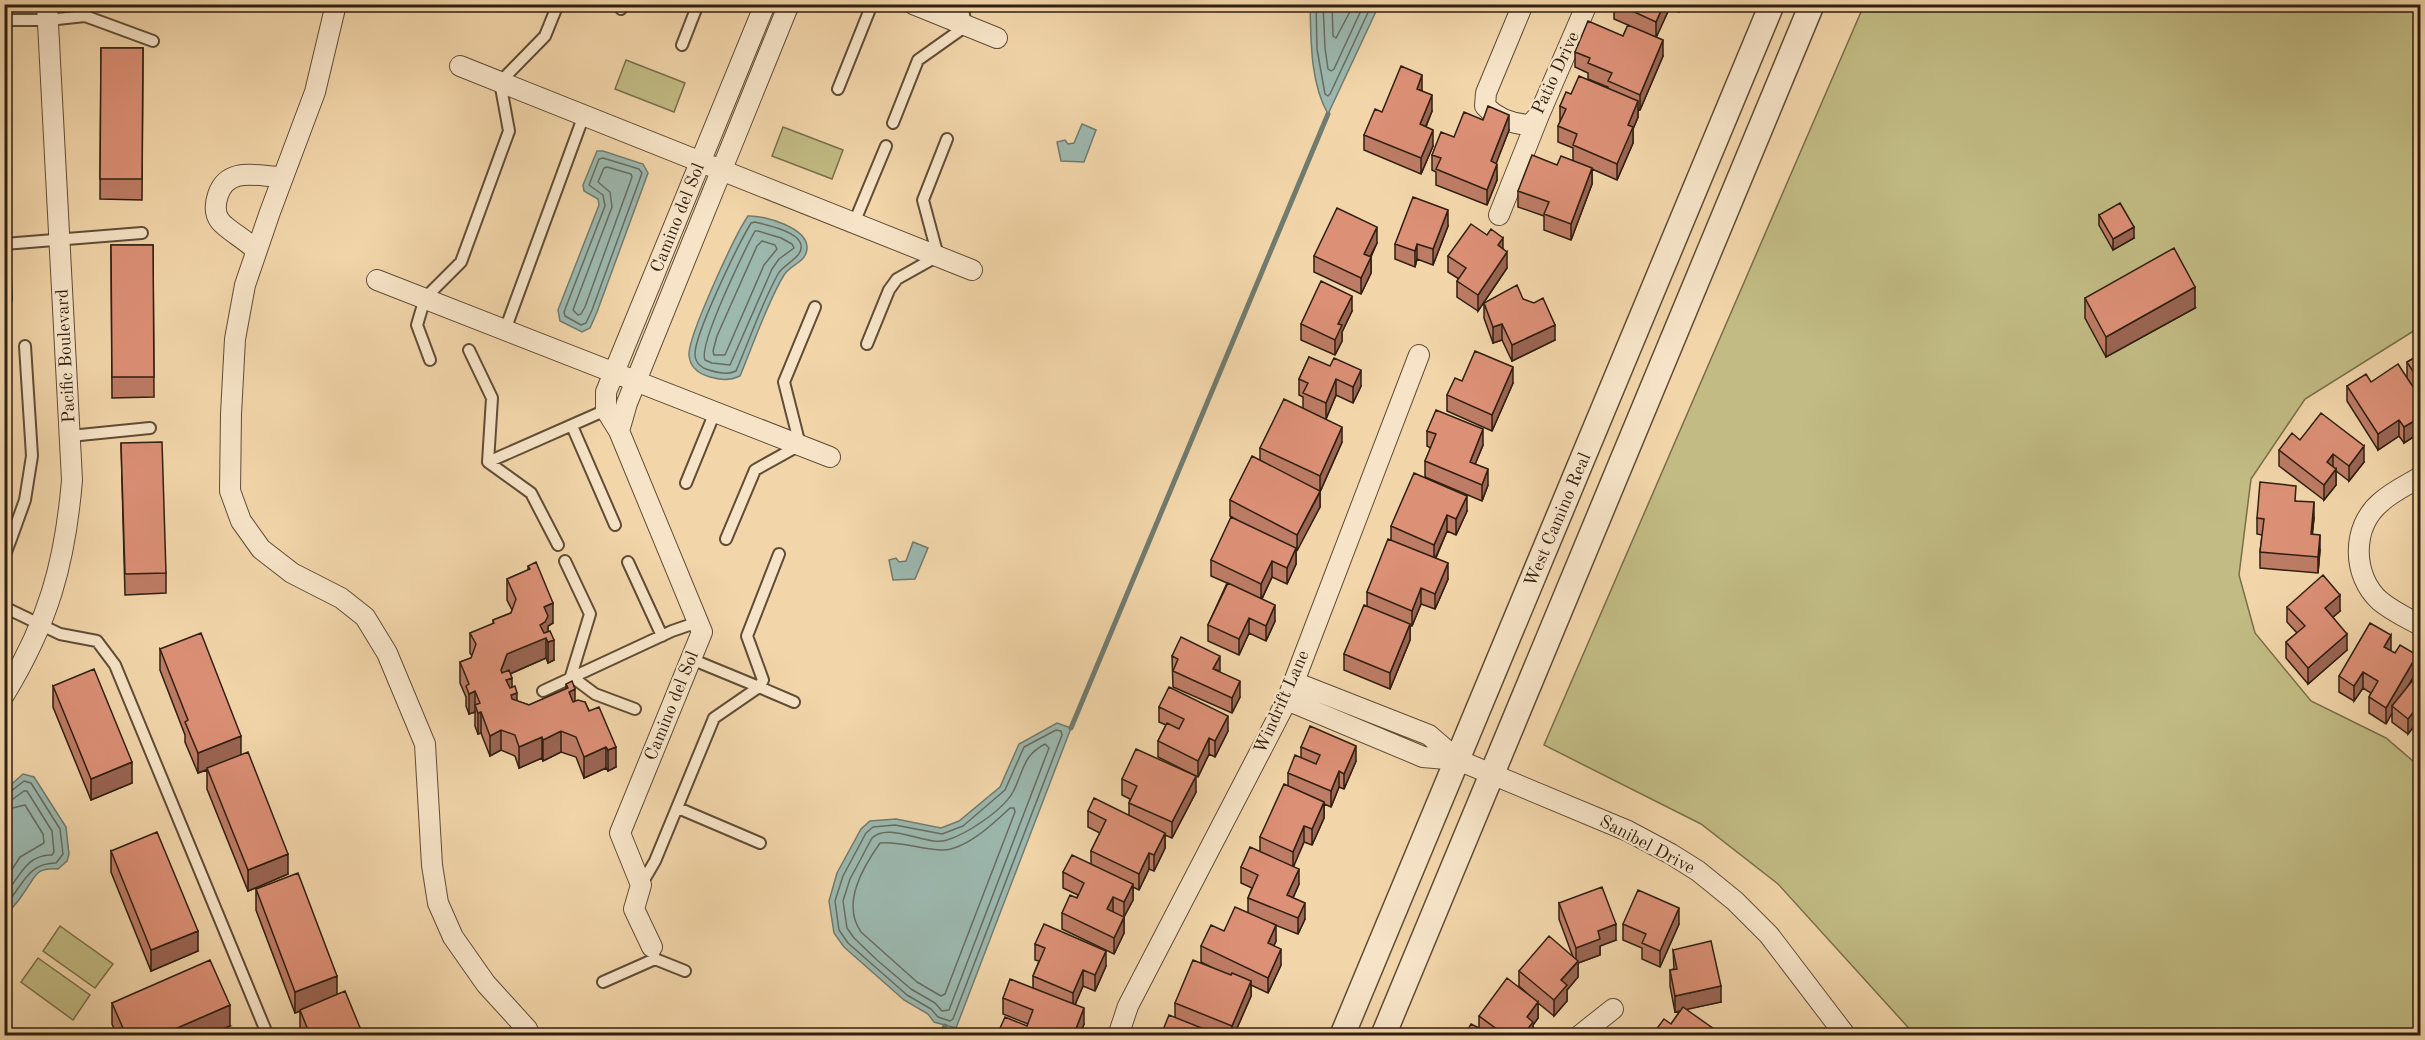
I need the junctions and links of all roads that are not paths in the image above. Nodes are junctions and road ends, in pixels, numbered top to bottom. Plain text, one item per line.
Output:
1 (336, 4) edge
2 (558, 4) edge
3 (698, 4) edge
4 (765, 4) edge
5 (789, 4) edge
6 (872, 4) edge
7 (913, 4) edge
8 (962, 4) edge
9 (1523, 4) edge
10 (1587, 4) edge
11 (1772, 4) edge
12 (1812, 4) edge
13 (86, 10) edge
14 (47, 12) edge
15 (4, 20) edge
16 (966, 26) junction
17 (997, 38) dead end
18 (153, 41) dead end
19 (682, 45) dead end
20 (460, 66) dead end
21 (500, 82) junction
22 (838, 89) dead end
23 (584, 115) junction
24 (1539, 116) junction
25 (893, 123) dead end
26 (947, 139) dead end
27 (886, 146) dead end
28 (700, 162) junction
29 (722, 170) junction
30 (283, 177) junction
31 (1498, 215) dead end
32 (854, 223) junction
33 (142, 233) dead end
34 (60, 239) junction
35 (4, 244) edge
36 (256, 250) junction
37 (4, 253) edge
38 (938, 256) junction
39 (972, 270) dead end
40 (377, 280) dead end
41 (425, 298) junction
42 (6, 299) dead end
43 (816, 307) dead end
44 (505, 330) junction
45 (867, 344) dead end
46 (25, 346) dead end
47 (469, 350) dead end
48 (1419, 356) dead end
49 (430, 360) dead end
50 (614, 372) junction
51 (637, 381) junction
52 (606, 410) junction
53 (715, 412) junction
54 (572, 426) junction
55 (150, 428) dead end
56 (619, 431) junction
57 (70, 436) junction
58 (800, 445) junction
59 (830, 457) dead end
60 (488, 462) junction
61 (2421, 477) edge
62 (686, 483) dead end
63 (615, 525) dead end
64 (726, 538) dead end
65 (8, 539) edge
66 (558, 545) dead end
67 (779, 554) dead end
68 (4, 557) edge
69 (565, 561) dead end
70 (628, 562) dead end
71 (4, 607) edge
72 (698, 622) junction
73 (41, 625) junction
74 (2421, 625) edge
75 (662, 636) junction
76 (691, 659) junction
77 (571, 676) junction
78 (1294, 682) junction
79 (759, 687) junction
80 (543, 691) dead end
81 (4, 695) edge
82 (1287, 700) junction
83 (794, 702) dead end
84 (636, 709) dead end
85 (1458, 760) junction
86 (1491, 774) junction
87 (678, 808) junction
88 (760, 843) dead end
89 (641, 885) junction
90 (654, 953) junction
91 (685, 971) dead end
92 (603, 982) dead end
93 (1613, 1009) dead end
94 (268, 1035) edge
95 (530, 1035) edge
96 (1118, 1035) edge
97 (1342, 1035) edge
98 (1383, 1035) edge
99 (1579, 1035) edge
100 (1846, 1035) edge

1 - 30 street
2 - 21 lane
3 - 19 lane
4 - 28 street, Camino del Sol
5 - 29 street, Camino del Sol
6 - 22 lane
7 - 16 street
8 - 16 lane
9 - 24 street, Patio Drive
10 - 24 street, Patio Drive
11 - 85 street, West Camino Real
12 - 86 street, West Camino Real
13 - 14 lane
13 - 18 lane
14 - 15 lane
14 - 34 street, Pacific Boulevard
16 - 17 street
16 - 25 lane
20 - 21 street
21 - 23 street
21 - 41 lane
23 - 28 street
23 - 44 lane
24 - 31 street
26 - 38 lane
27 - 32 lane
28 - 29 street
28 - 50 street, Camino del Sol
29 - 32 street
29 - 51 street, Camino del Sol
30 - 36 street
30 - 36 street
32 - 38 street
33 - 34 lane
34 - 35 lane
34 - 57 street, Pacific Boulevard
36 - 95 street
37 - 42 lane
38 - 39 street
38 - 45 lane
40 - 41 street
41 - 44 street
41 - 49 lane
43 - 58 lane
44 - 50 street
46 - 65 lane
47 - 60 lane
48 - 78 street, Windrift Lane
50 - 51 street
50 - 52 street, Camino del Sol
51 - 53 street
51 - 56 street, Camino del Sol
52 - 54 lane
52 - 56 street, Camino del Sol
53 - 58 street
53 - 62 lane
54 - 60 lane
54 - 63 lane
55 - 57 lane
56 - 72 street, Camino del Sol
57 - 73 street, Pacific Boulevard
58 - 59 street
58 - 64 lane
60 - 66 lane
61 - 74 street
65 - 68 lane
67 - 79 lane
69 - 77 lane
70 - 75 lane
71 - 73 lane
72 - 75 lane
72 - 76 street, Camino del Sol
73 - 81 street, Pacific Boulevard
73 - 94 lane
75 - 77 lane
76 - 79 lane
76 - 89 street, Camino del Sol
77 - 80 lane
77 - 84 lane
78 - 82 street, Windrift Lane
78 - 85 street, Sanibel Drive
79 - 83 lane
79 - 87 lane
82 - 85 street, Sanibel Drive
82 - 96 street, Windrift Lane
85 - 86 street, Sanibel Drive
85 - 97 street, West Camino Real
86 - 98 street, West Camino Real
86 - 100 street, Sanibel Drive
87 - 88 lane
87 - 89 lane
89 - 90 street
90 - 91 lane
90 - 92 lane
93 - 99 street

